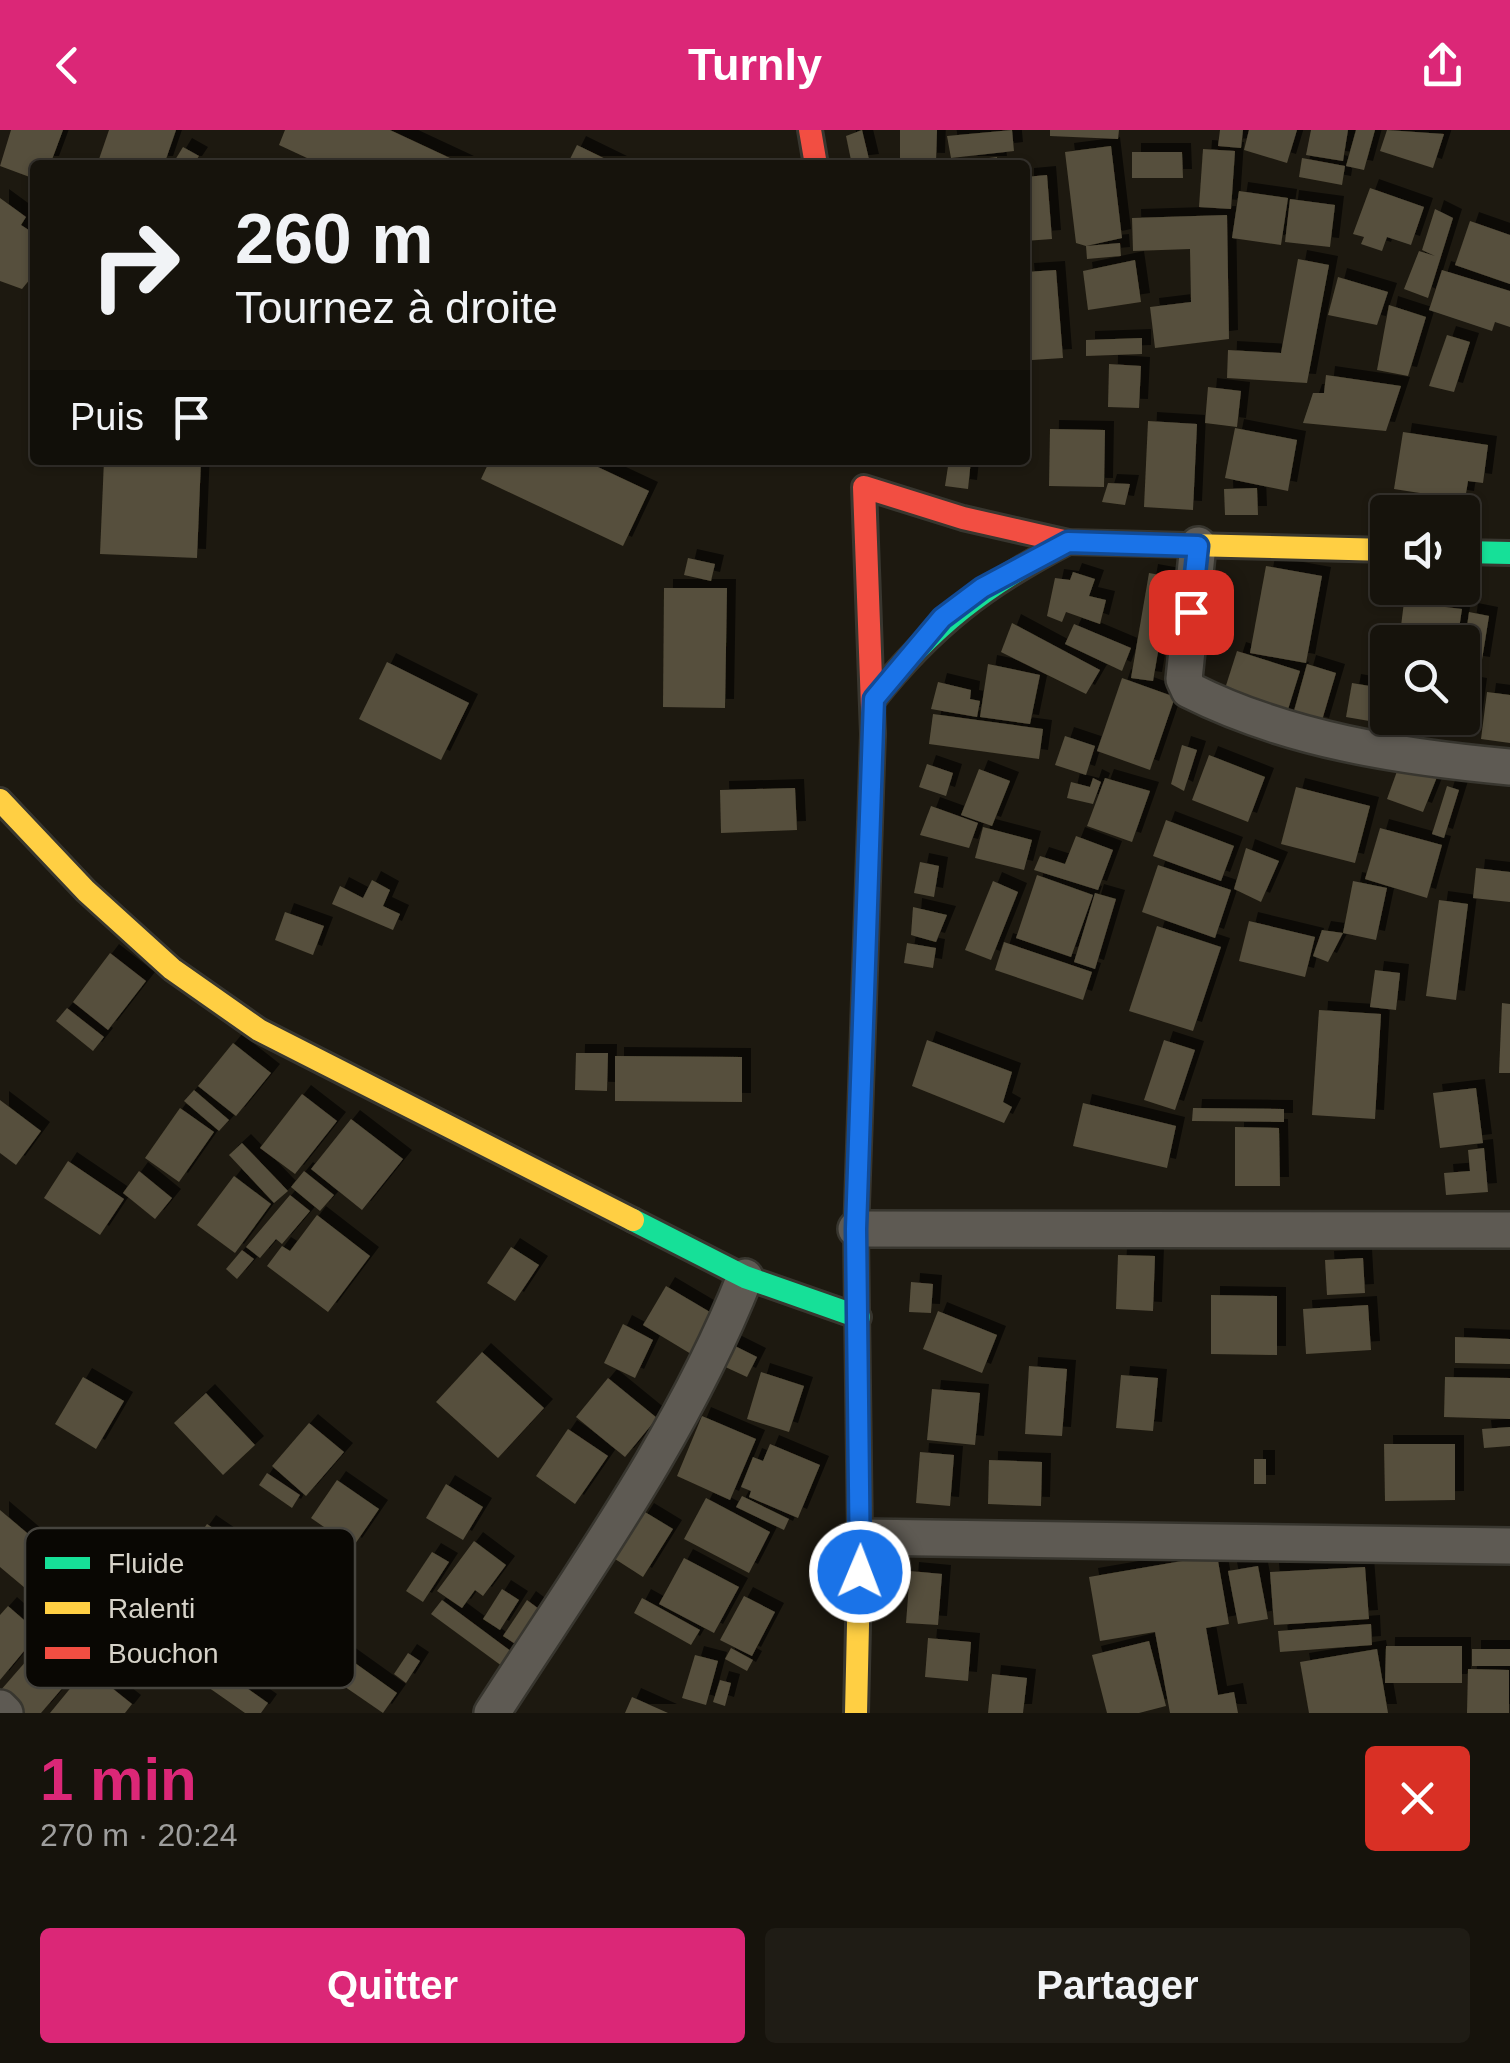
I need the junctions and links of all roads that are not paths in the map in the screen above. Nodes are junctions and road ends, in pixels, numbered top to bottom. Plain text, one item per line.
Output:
1 (810, 130) edge
2 (815, 160) edge
3 (861, 465) edge
4 (864, 487) junction
5 (1068, 542) junction
6 (1198, 546) junction
7 (1370, 550) edge
8 (1480, 552) edge
9 (1510, 553) edge
10 (874, 699) junction
11 (1510, 768) edge
12 (0, 800) edge
13 (856, 1229) junction
14 (1510, 1230) edge
15 (745, 1277) junction
16 (859, 1317) junction
17 (860, 1537) junction
18 (1510, 1546) edge
19 (492, 1713) edge
20 (856, 1713) edge

1 - 2 main road
3 - 4 main road
4 - 5 main road
4 - 10 main road
5 - 6 main road
5 - 10 main road
6 - 7 main road
6 - 11 street
8 - 9 main road
10 - 13 main road
12 - 15 main road
13 - 14 street
13 - 16 main road
15 - 16 main road
15 - 19 street
16 - 17 main road
17 - 18 street
17 - 20 main road

